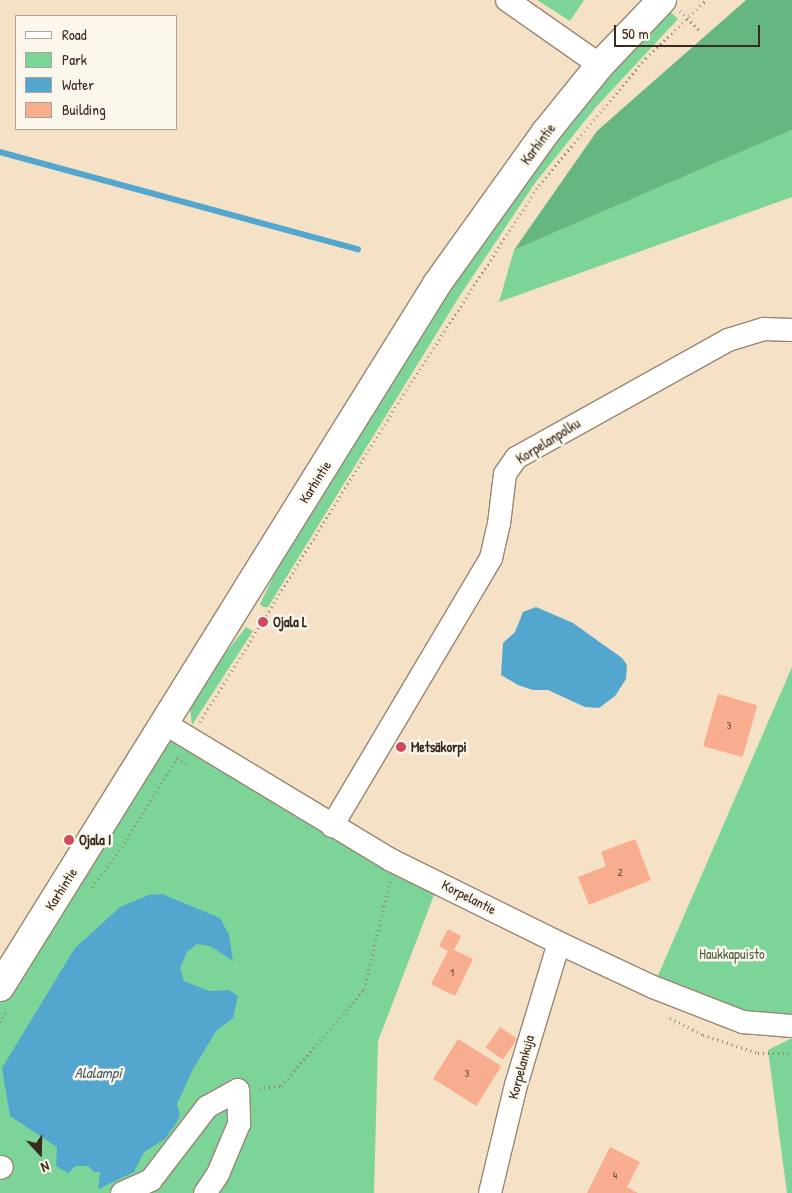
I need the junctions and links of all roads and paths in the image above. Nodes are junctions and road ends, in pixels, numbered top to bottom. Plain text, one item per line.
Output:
1 (507, 0) edge
2 (662, 0) edge
3 (706, 0) edge
4 (691, 22) dead end
5 (700, 31) dead end
6 (600, 65) junction
7 (792, 330) edge
8 (164, 723) junction
9 (190, 737) junction
10 (332, 826) junction
11 (392, 876) dead end
12 (89, 890) dead end
13 (560, 943) junction
14 (5, 996) edge
15 (0, 1022) edge
16 (792, 1026) edge
17 (238, 1090) junction
18 (122, 1193) edge
19 (205, 1193) edge
20 (490, 1193) edge

1 - 6 street
2 - 6 street, Karhintie
3 - 9 path
4 - 5 path
6 - 8 street, Karhintie
7 - 10 street, Korpelanpolku
8 - 9 street, Korpelantie
8 - 14 street, Karhintie
9 - 10 street, Korpelantie
9 - 12 path
10 - 13 street, Korpelantie
11 - 17 path
13 - 16 street, Korpelantie
13 - 20 street, Korpelankuja
14 - 15 path
17 - 18 street
17 - 19 street

